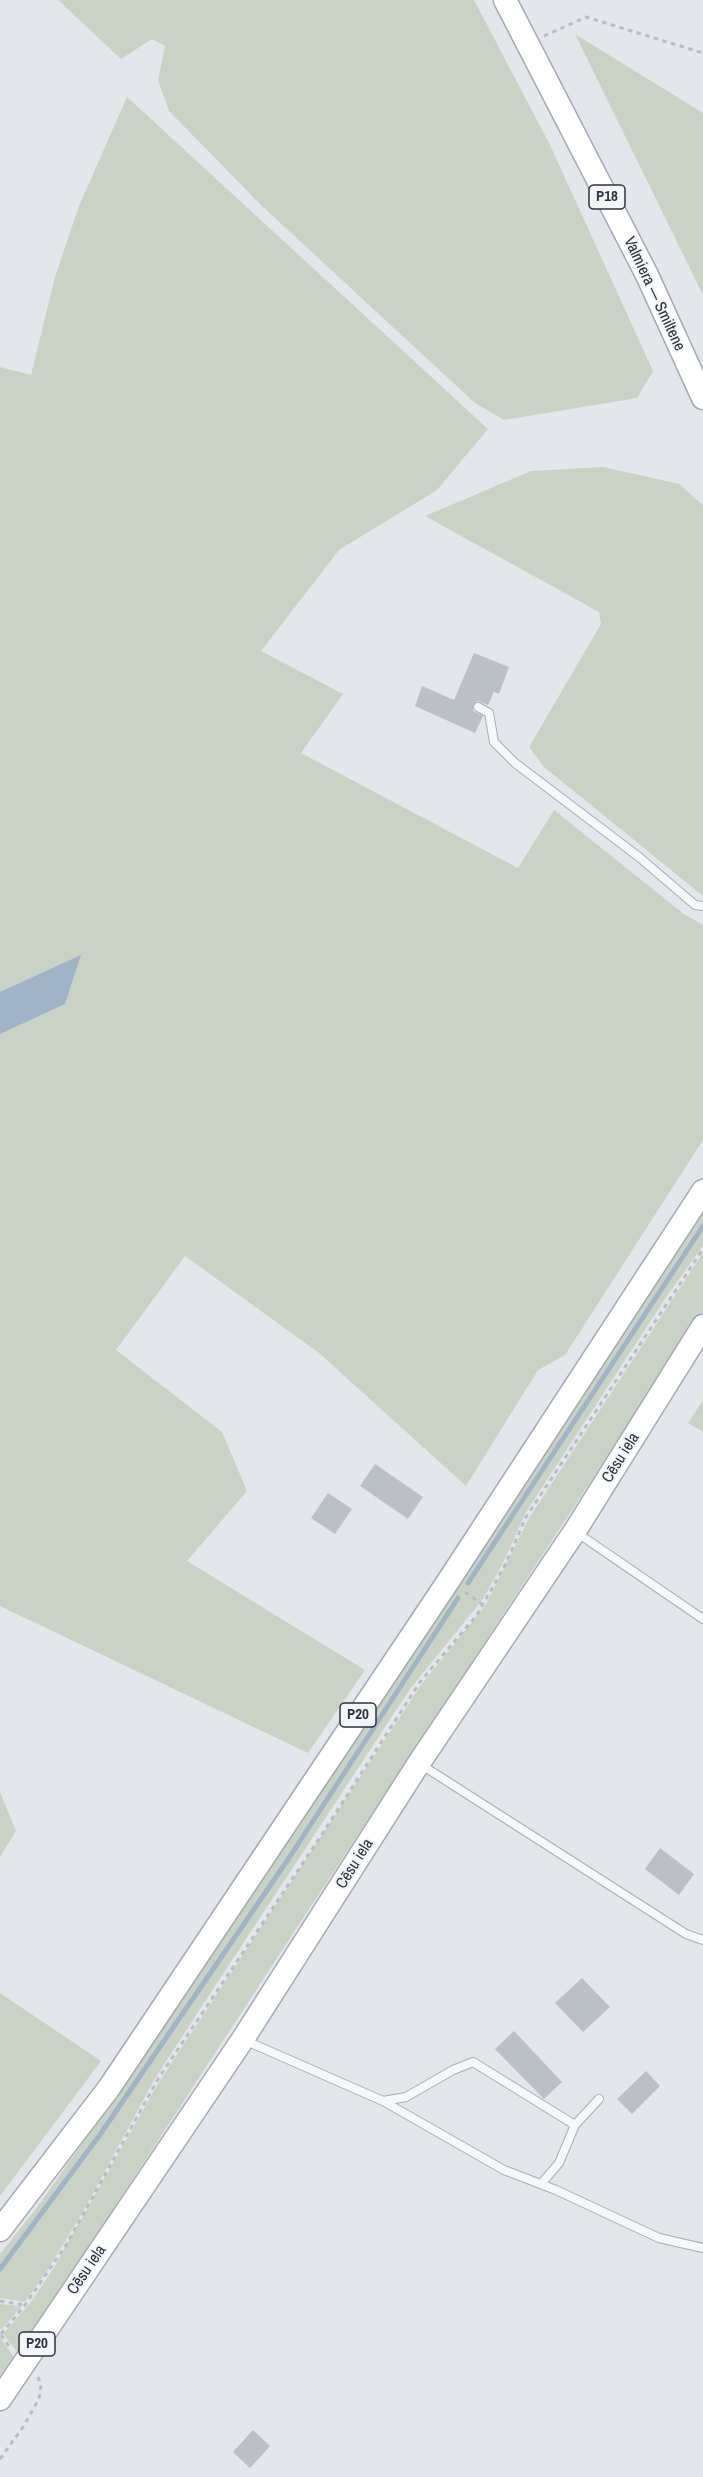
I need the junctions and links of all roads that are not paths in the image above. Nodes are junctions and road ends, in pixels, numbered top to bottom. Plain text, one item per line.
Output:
1 (505, 0) edge
2 (703, 398) edge
3 (478, 707) dead end
4 (703, 906) edge
5 (703, 1191) edge
6 (703, 1326) edge
7 (574, 1531) junction
8 (703, 1619) edge
9 (419, 1763) junction
10 (703, 1940) edge
11 (243, 2039) junction
12 (599, 2099) dead end
13 (383, 2102) junction
14 (575, 2125) junction
15 (541, 2184) junction
16 (0, 2230) edge
17 (703, 2248) edge
18 (0, 2399) edge

1 - 2 main road, Valmiera — Smiltene / P18
3 - 4 lane
5 - 16 main road, P20
6 - 7 main road, Cēsu iela / P20
7 - 8 lane
7 - 9 main road, Cēsu iela / P20
9 - 10 lane
9 - 11 main road, Cēsu iela / P20
11 - 13 lane
11 - 18 main road, Cēsu iela / P20
12 - 14 lane
13 - 14 lane
13 - 15 lane
14 - 15 lane
15 - 17 lane

